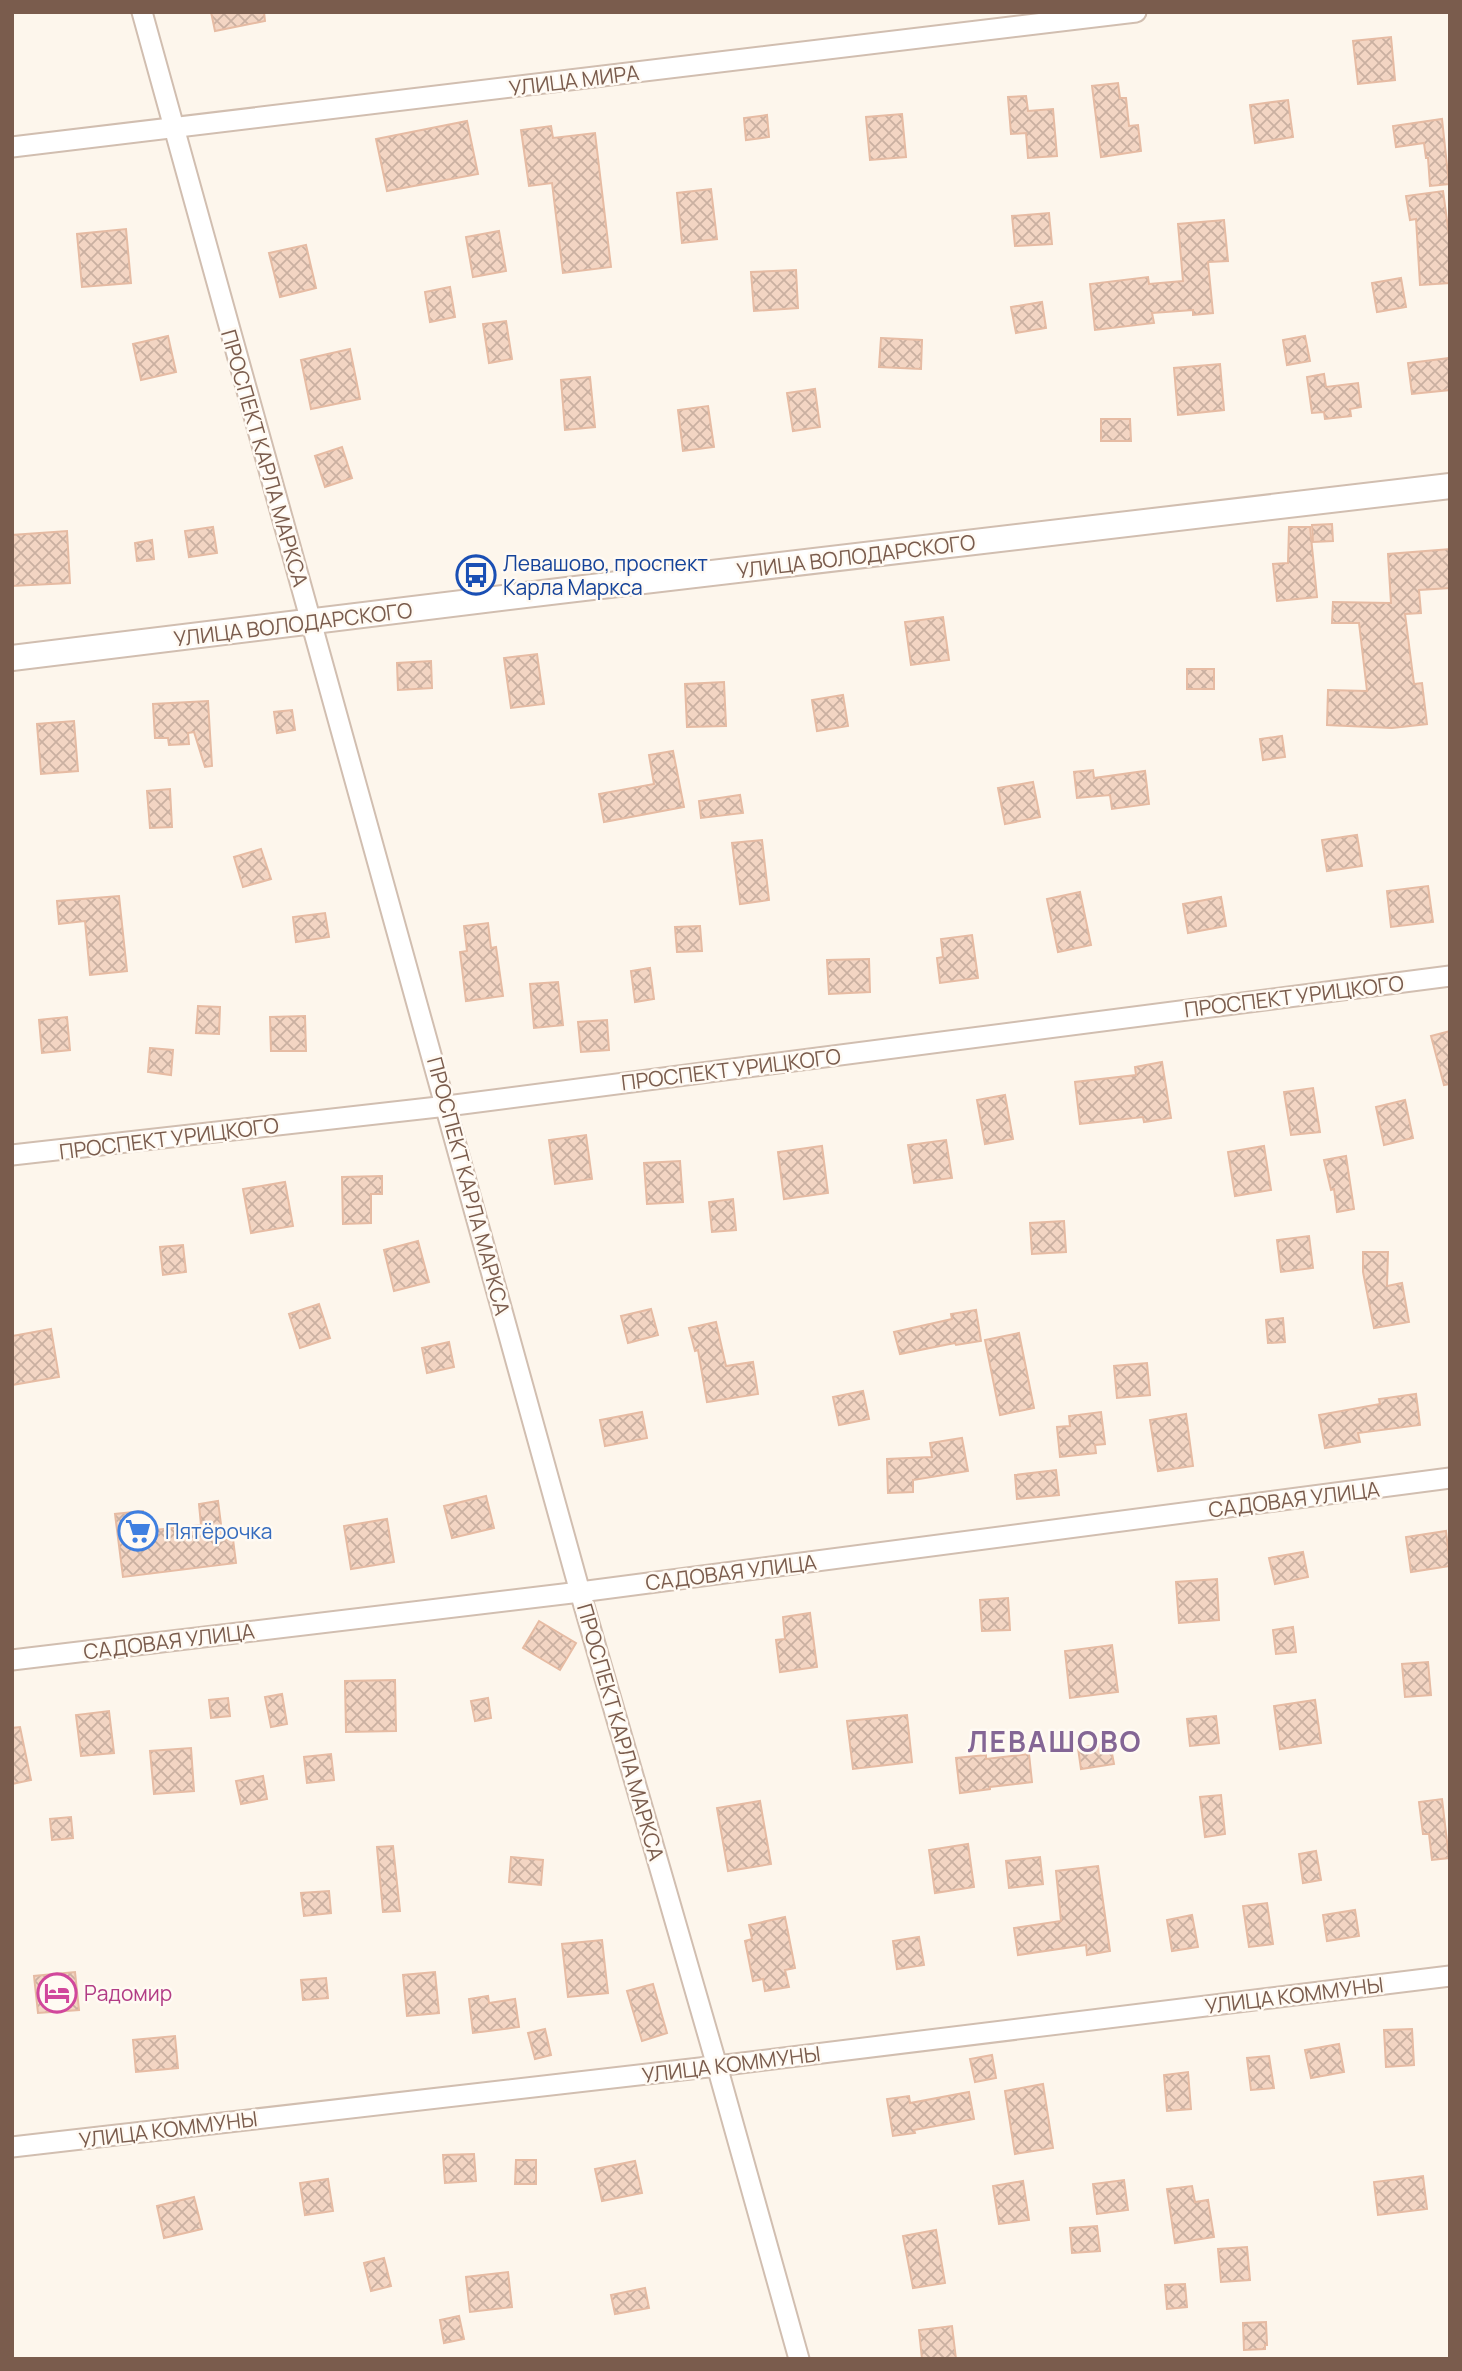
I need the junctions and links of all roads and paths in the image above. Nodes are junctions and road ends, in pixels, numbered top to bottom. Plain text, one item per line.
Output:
1 (142, 12) edge
2 (1136, 12) edge
3 (173, 129) junction
4 (12, 147) edge
5 (1450, 486) edge
6 (310, 622) junction
7 (12, 658) edge
8 (1450, 976) edge
9 (447, 1106) junction
10 (12, 1155) edge
11 (1450, 1478) edge
12 (580, 1592) junction
13 (12, 1660) edge
14 (1450, 1976) edge
15 (717, 2066) junction
16 (12, 2147) edge
17 (799, 2359) edge

1 - 3 street, ПРОСПЕКТ КАРЛА МАРКСА
2 - 3 street, УЛИЦА МИРА
3 - 4 street, УЛИЦА МИРА
3 - 6 street, ПРОСПЕКТ КАРЛА МАРКСА
5 - 6 street, УЛИЦА ВОЛОДАРСКОГО
6 - 7 street, УЛИЦА ВОЛОДАРСКОГО
6 - 9 street, ПРОСПЕКТ КАРЛА МАРКСА
8 - 9 street, ПРОСПЕКТ УРИЦКОГО
9 - 10 street, ПРОСПЕКТ УРИЦКОГО
9 - 12 street, ПРОСПЕКТ КАРЛА МАРКСА
11 - 12 street, САДОВАЯ УЛИЦА
12 - 13 street, САДОВАЯ УЛИЦА
12 - 15 street, ПРОСПЕКТ КАРЛА МАРКСА
14 - 15 street, УЛИЦА КОММУНЫ
15 - 16 street, УЛИЦА КОММУНЫ
15 - 17 street, ПРОСПЕКТ КАРЛА МАРКСА

